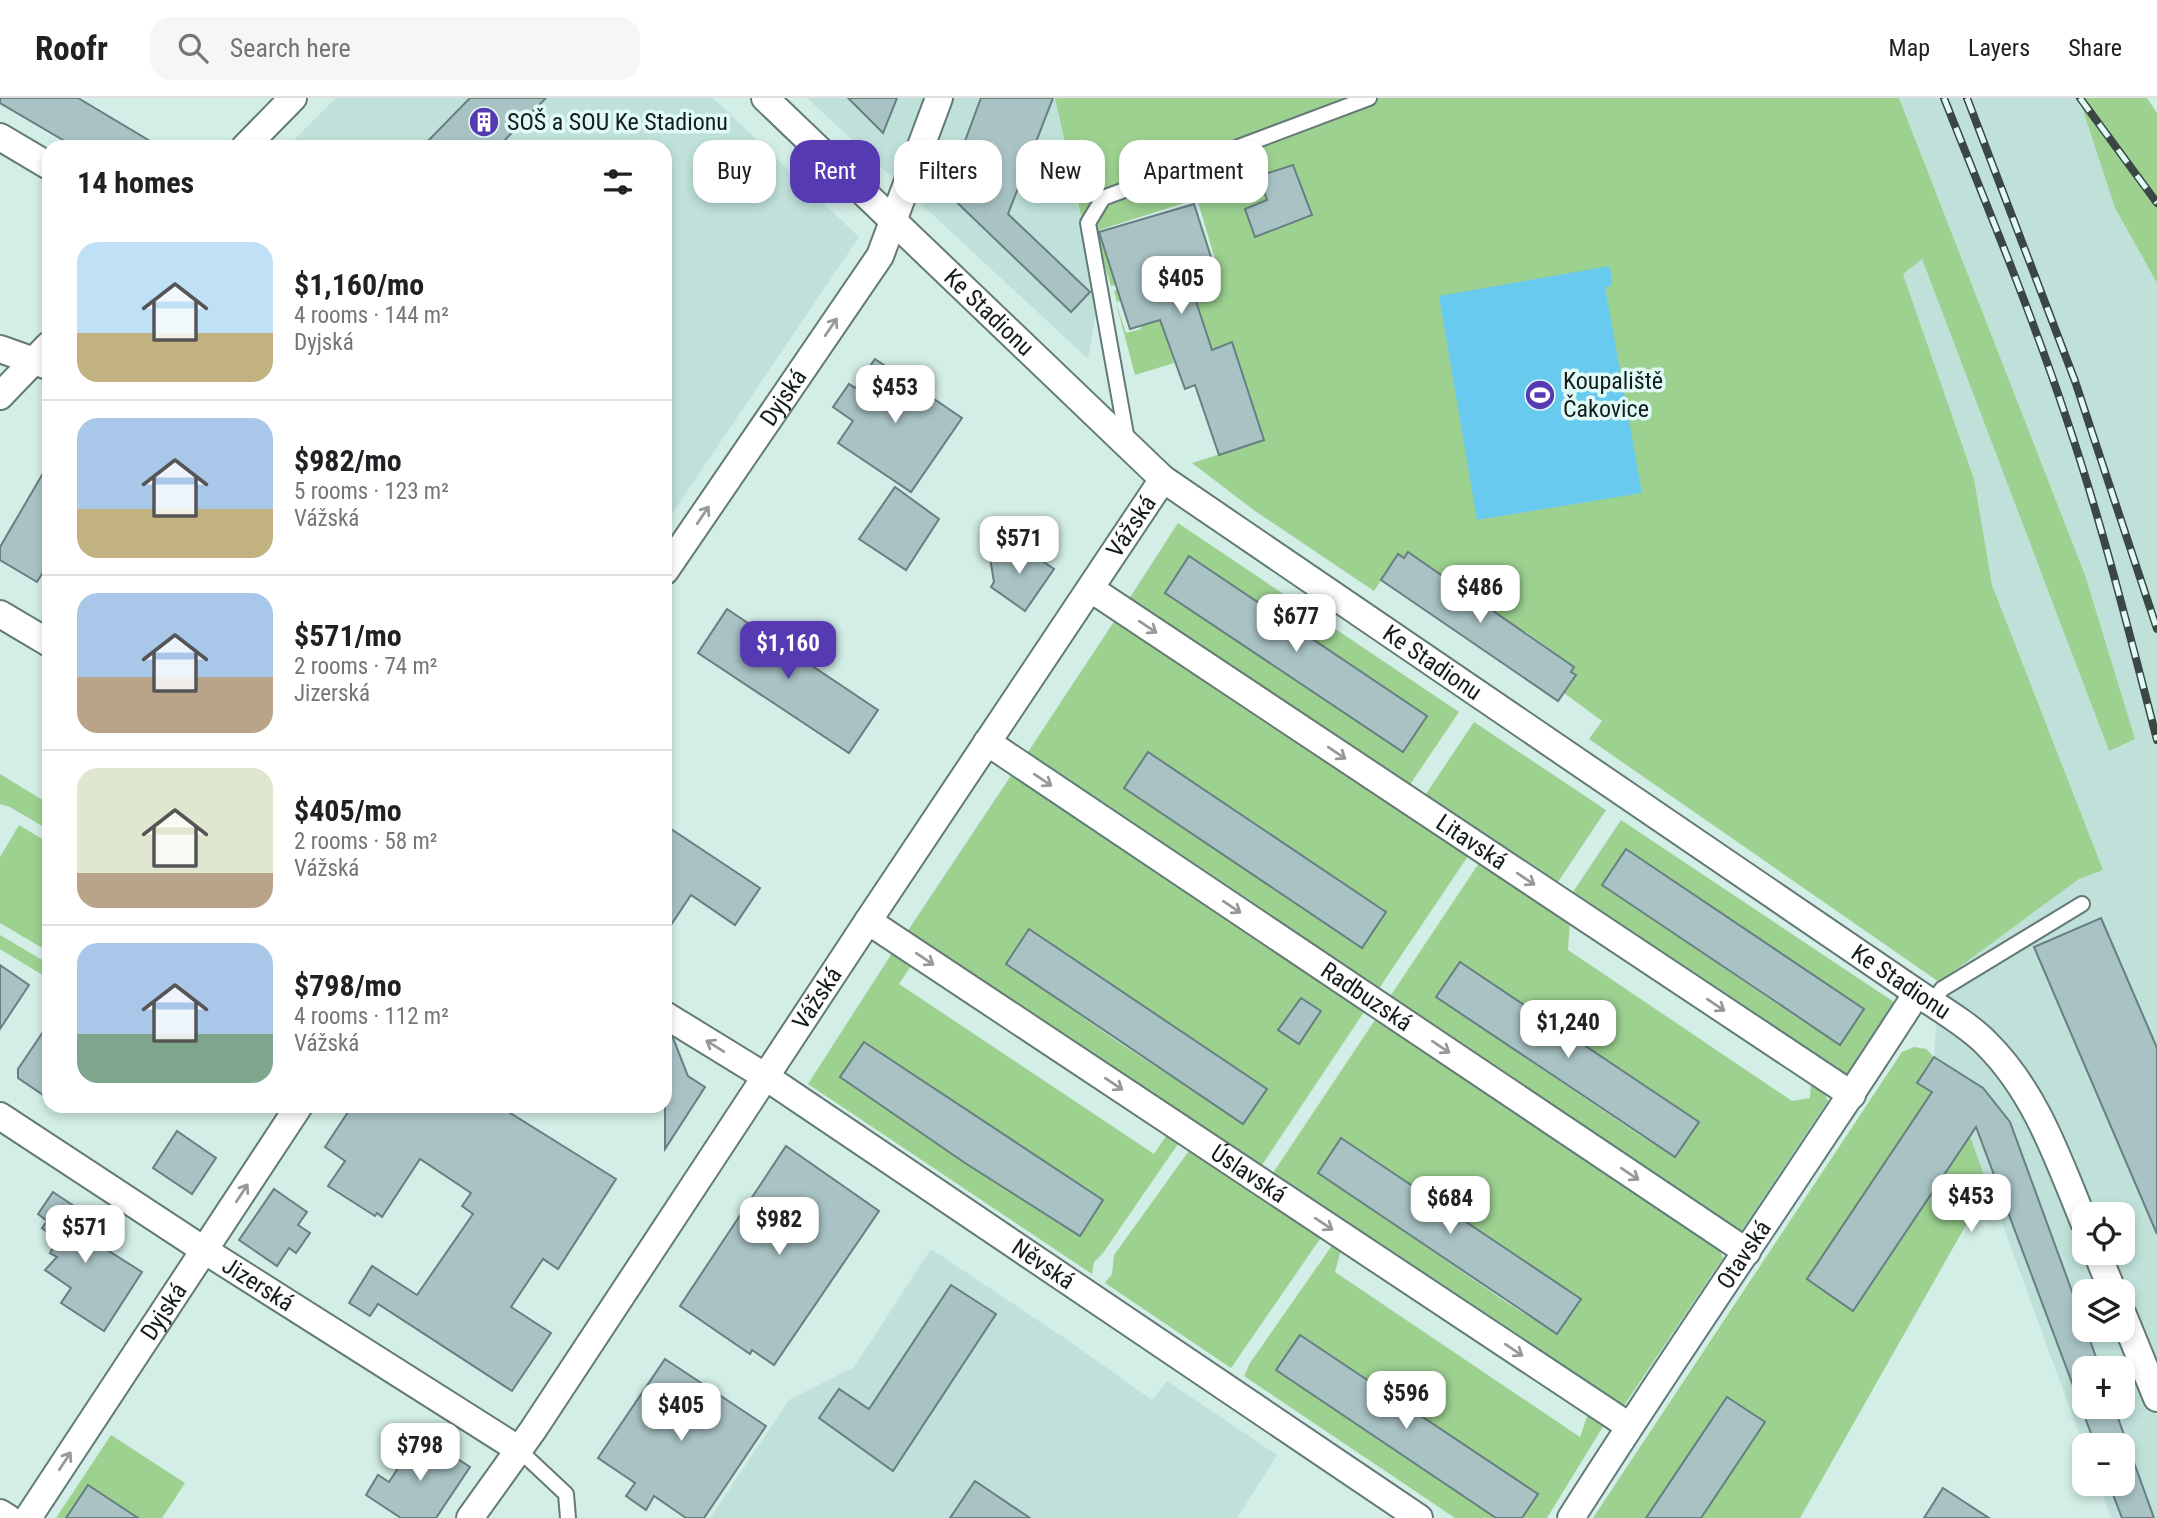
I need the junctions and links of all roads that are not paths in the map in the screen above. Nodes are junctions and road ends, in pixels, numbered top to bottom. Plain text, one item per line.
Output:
1 (765, 98) edge
2 (939, 98) edge
3 (1369, 98) edge
4 (285, 100) edge
5 (0, 137) edge
6 (251, 140) edge
7 (42, 162) edge
8 (894, 219) junction
9 (0, 349) edge
10 (42, 358) edge
11 (42, 359) edge
12 (0, 396) edge
13 (1128, 445) junction
14 (1163, 479) junction
15 (672, 561) edge
16 (1091, 589) junction
17 (0, 614) edge
18 (42, 639) edge
19 (987, 742) junction
20 (2082, 904) dead end
21 (868, 921) junction
22 (1925, 998) junction
23 (672, 1019) edge
24 (766, 1077) junction
25 (1852, 1095) junction
26 (294, 1113) edge
27 (0, 1116) edge
28 (2076, 1202) edge
29 (204, 1250) junction
30 (1747, 1252) junction
31 (2134, 1342) edge
32 (2157, 1398) edge
33 (1629, 1426) junction
34 (518, 1449) junction
35 (0, 1513) edge
36 (9, 1518) edge
37 (27, 1518) edge
38 (470, 1518) edge
39 (568, 1518) edge
40 (1419, 1518) edge
41 (1571, 1518) edge

1 - 8 street, Ke Stadionu
2 - 8 street, Dyjská
3 - 13 lane
4 - 6 street
5 - 7 street
8 - 13 street, Ke Stadionu
15 -> 8 street, Dyjská
9 - 10 street
11 - 12 street
13 - 14 street, Ke Stadionu
14 - 16 street, Vážská
14 - 22 street, Ke Stadionu
16 - 19 street, Vážská
16 -> 25 street, Litavská
17 - 18 street
19 - 21 street, Vážská
19 -> 30 street, Radbuzská
20 - 22 lane
21 - 24 street, Vážská
21 -> 33 street, Úslavská
22 - 25 street, Otavská
22 - 28 street, Ke Stadionu
24 -> 23 street, Něvská
24 - 34 street, Vážská
24 - 40 street, Něvská
25 - 30 street, Otavská
29 -> 26 street, Dyjská
27 - 29 street, Jizerská
29 - 34 street, Jizerská
37 -> 29 street, Dyjská
30 - 33 street, Otavská
31 - 32 street
33 - 41 street, Otavská
34 - 38 street, Vážská
34 - 39 lane
35 - 36 street

